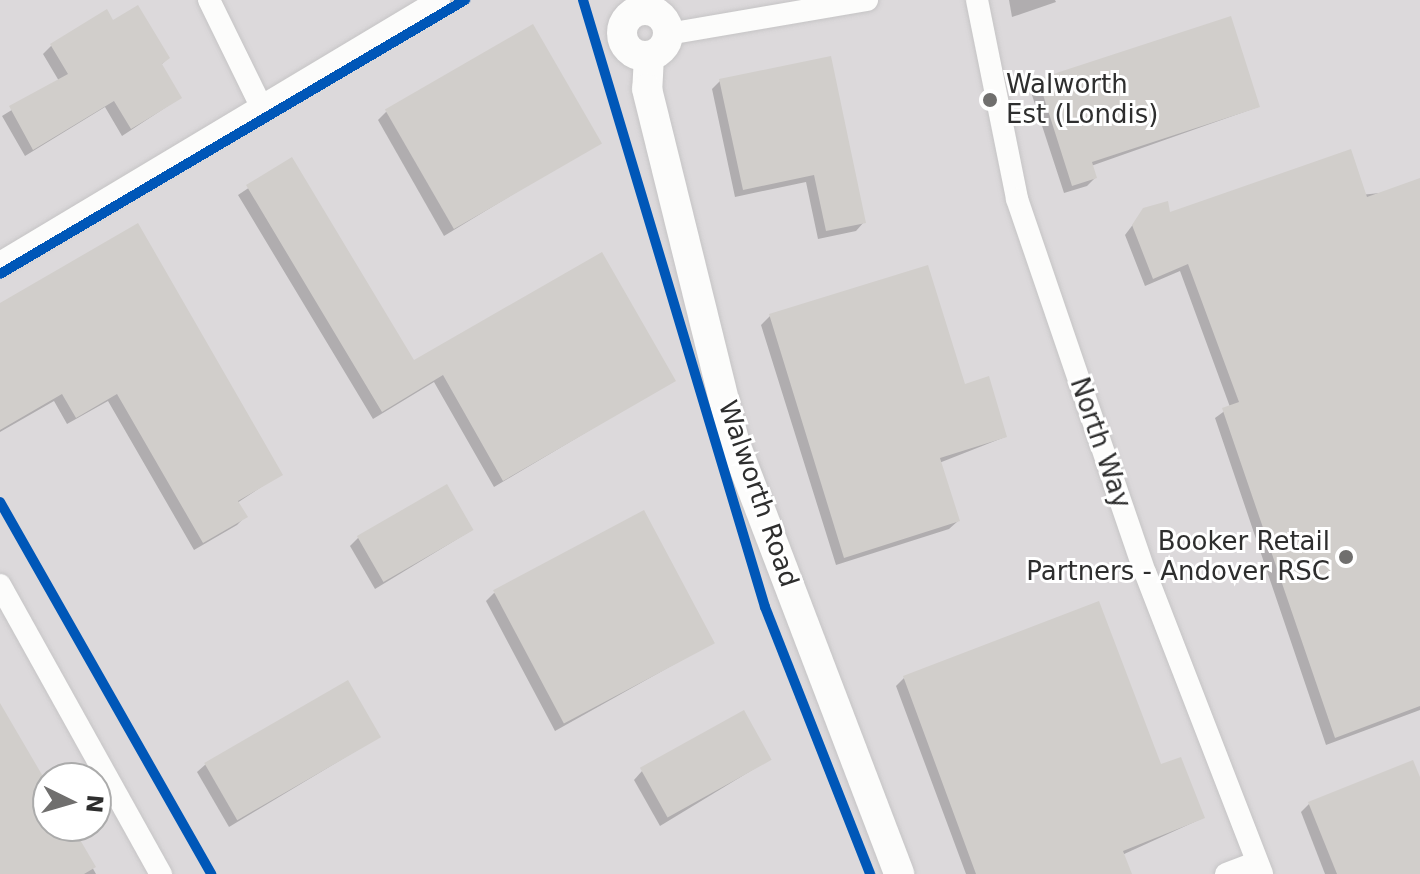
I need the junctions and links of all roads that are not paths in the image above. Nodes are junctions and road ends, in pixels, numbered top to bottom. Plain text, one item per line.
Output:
1 (209, 0) edge
2 (439, 0) edge
3 (867, 0) edge
4 (977, 0) edge
5 (634, 5) edge
6 (659, 45) junction
7 (260, 104) junction
8 (0, 263) edge
9 (0, 585) edge
10 (1260, 868) edge
11 (161, 874) edge
12 (899, 874) edge
13 (1226, 874) edge

1 - 7 street
2 - 7 street
3 - 6 street
4 - 10 street, North Way
5 - 6 street
6 - 12 street, Walworth Road
7 - 8 street
9 - 11 street
10 - 13 street

